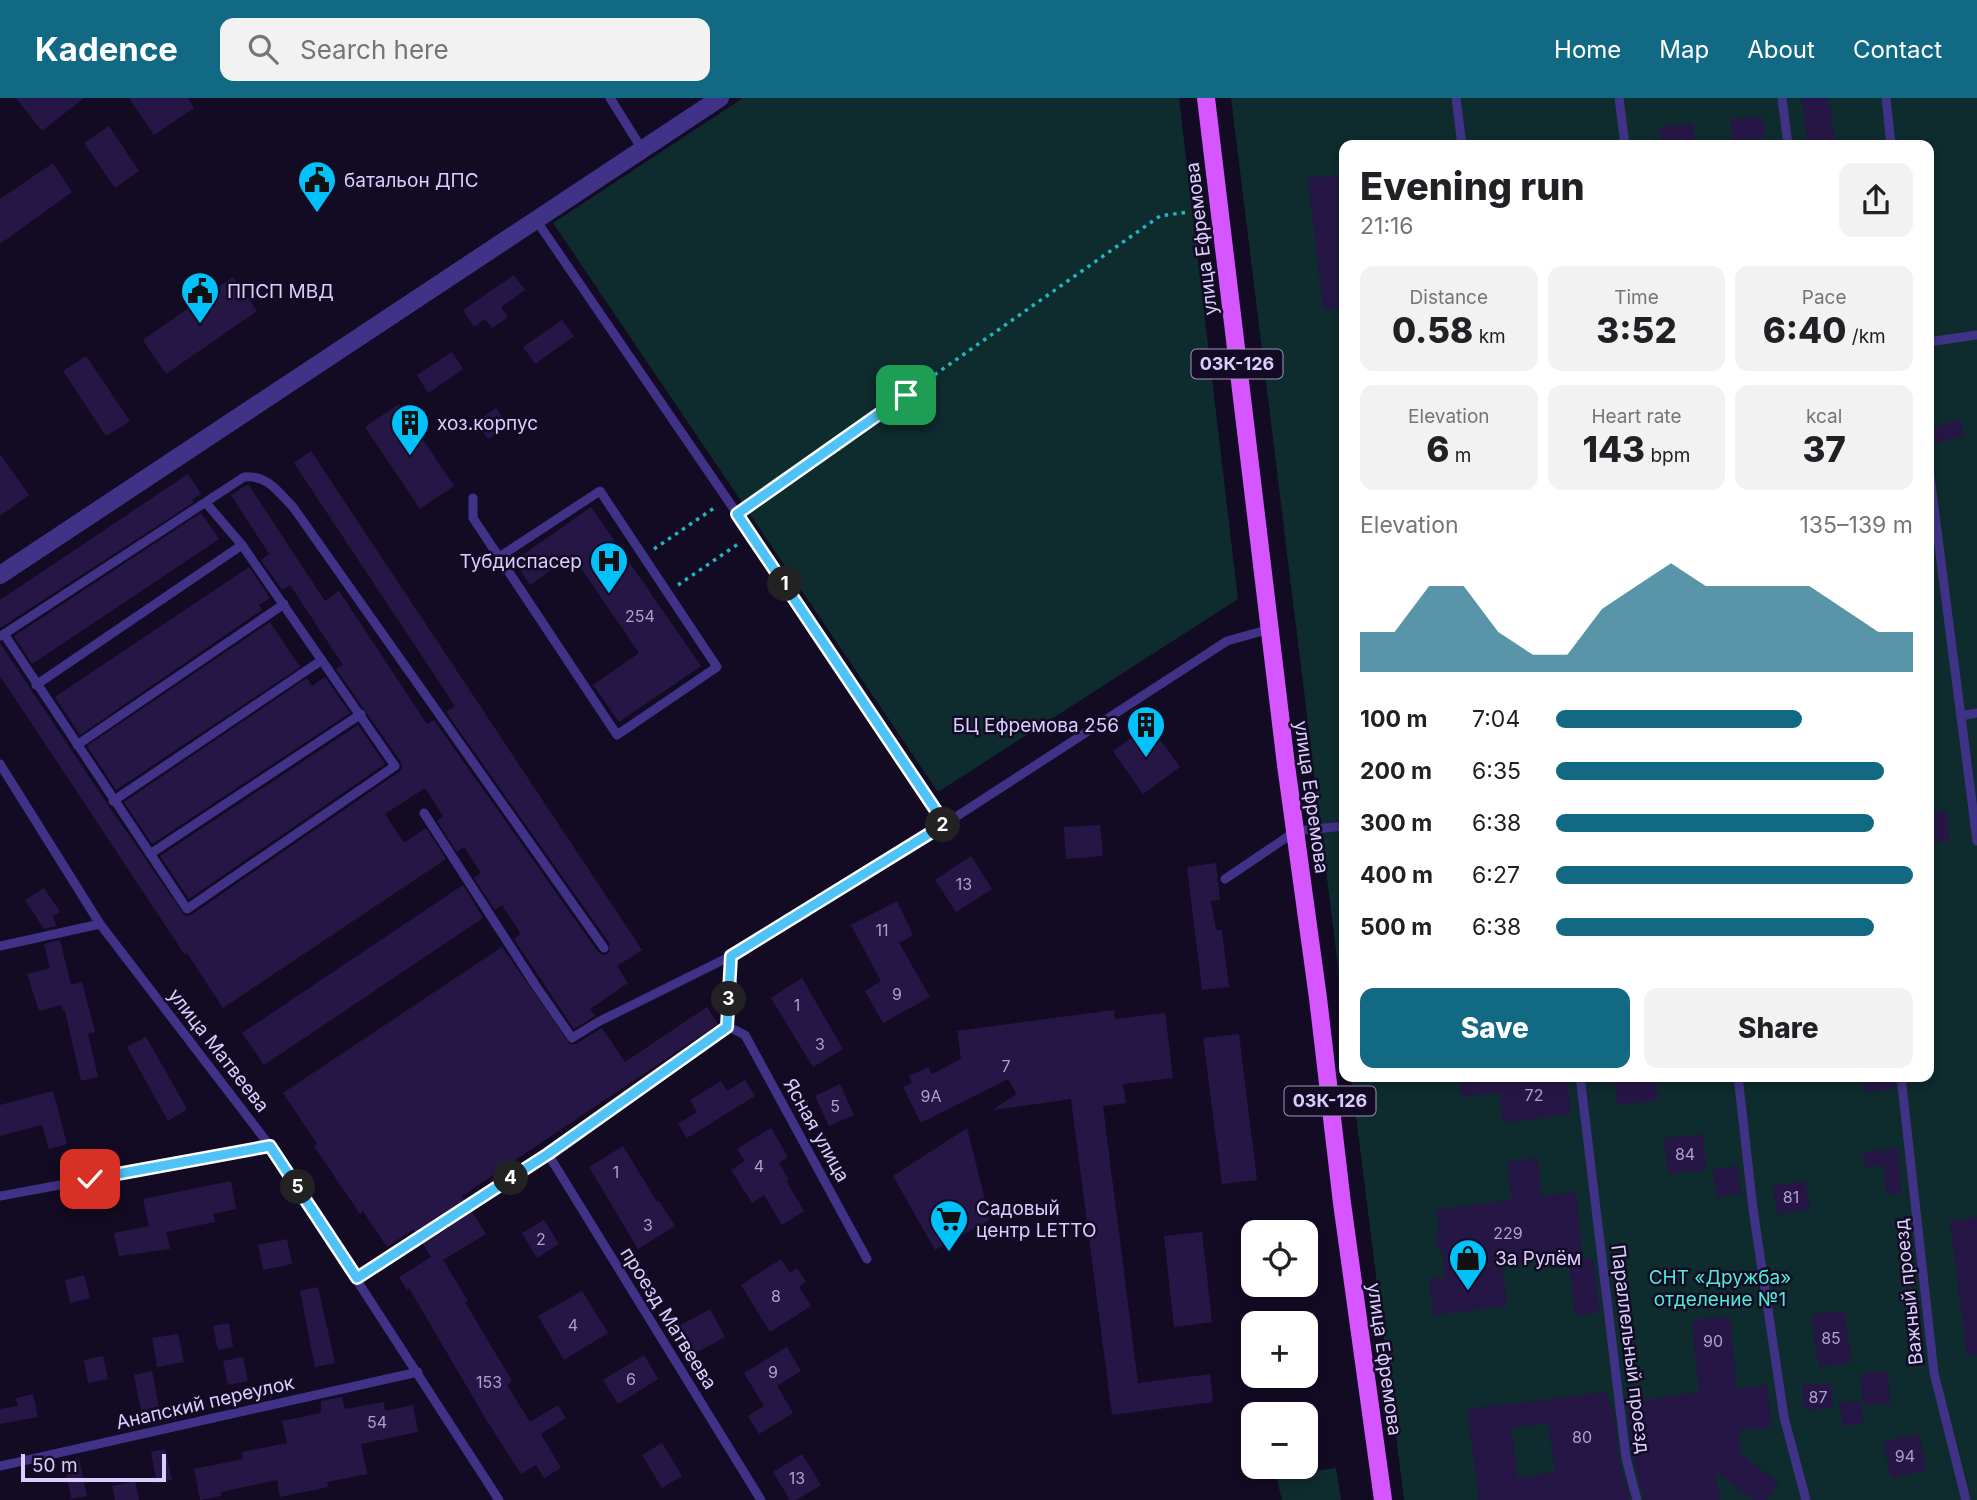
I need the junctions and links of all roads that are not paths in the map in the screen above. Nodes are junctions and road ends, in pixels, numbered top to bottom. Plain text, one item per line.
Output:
1 (610, 98) edge
2 (720, 98) edge
3 (1206, 98) edge
4 (1456, 98) edge
5 (1619, 98) edge
6 (1782, 98) edge
7 (1886, 98) edge
8 (1461, 140) edge
9 (1624, 140) edge
10 (1787, 140) edge
11 (1890, 140) edge
12 (642, 149) junction
13 (536, 220) junction
14 (1977, 335) edge
15 (1934, 341) edge
16 (473, 498) dead end
17 (206, 503) junction
18 (1934, 507) edge
19 (242, 545) junction
20 (499, 557) junction
21 (0, 575) edge
22 (284, 604) junction
23 (1270, 629) junction
24 (2, 636) edge
25 (322, 660) junction
26 (36, 685) junction
27 (1977, 713) edge
28 (361, 714) junction
29 (1961, 716) junction
30 (77, 745) junction
31 (0, 764) edge
32 (113, 801) junction
33 (424, 813) dead end
34 (945, 824) junction
35 (1339, 827) edge
36 (1296, 831) junction
37 (1977, 841) edge
38 (150, 854) junction
39 (1225, 879) dead end
40 (100, 924) junction
41 (0, 946) edge
42 (604, 948) dead end
43 (731, 956) junction
44 (727, 1027) junction
45 (1581, 1082) edge
46 (1739, 1082) edge
47 (1902, 1082) edge
48 (270, 1146) junction
49 (548, 1154) junction
50 (0, 1196) edge
51 (867, 1259) dead end
52 (357, 1278) junction
53 (418, 1372) junction
54 (0, 1466) edge
55 (499, 1500) edge
56 (761, 1500) edge
57 (1383, 1500) edge
58 (1637, 1500) edge
59 (1806, 1500) edge
60 (1966, 1500) edge

1 - 12 lane
2 - 12 street
3 - 23 main road, улица Ефремова / 03К-126
4 - 8 lane
5 - 9 lane
6 - 10 lane
7 - 11 lane
12 - 13 street
13 - 21 street
13 - 34 lane
14 - 15 lane
16 - 20 lane
17 - 19 lane
17 - 24 lane
17 - 42 lane
18 - 29 lane
19 - 22 lane
19 - 26 lane
20 - 20 lane
22 - 25 lane
22 - 30 lane
23 - 34 lane
23 - 36 main road, улица Ефремова / 03К-126
24 - 26 lane
25 - 28 lane
25 - 32 lane
26 - 30 lane
27 - 29 lane
28 - 38 lane
28 - 38 lane
29 - 37 lane
30 - 32 lane
31 - 40 lane, улица Матвеева
32 - 38 lane
33 - 43 lane
34 - 43 lane
35 - 36 lane
36 - 39 lane
36 - 57 main road, улица Ефремова / 03К-126
40 - 41 lane
40 - 48 lane, улица Матвеева
43 - 44 lane
44 - 49 lane
44 - 51 lane, Ясная улица
45 - 58 lane, Параллельный проезд
46 - 59 lane
47 - 60 lane, Важный проезд
48 - 50 lane
48 - 52 lane, улица Матвеева
49 - 52 lane
49 - 56 lane, проезд Матвеева
52 - 53 lane, улица Матвеева
53 - 54 lane, Анапский переулок
53 - 55 lane, улица Матвеева

